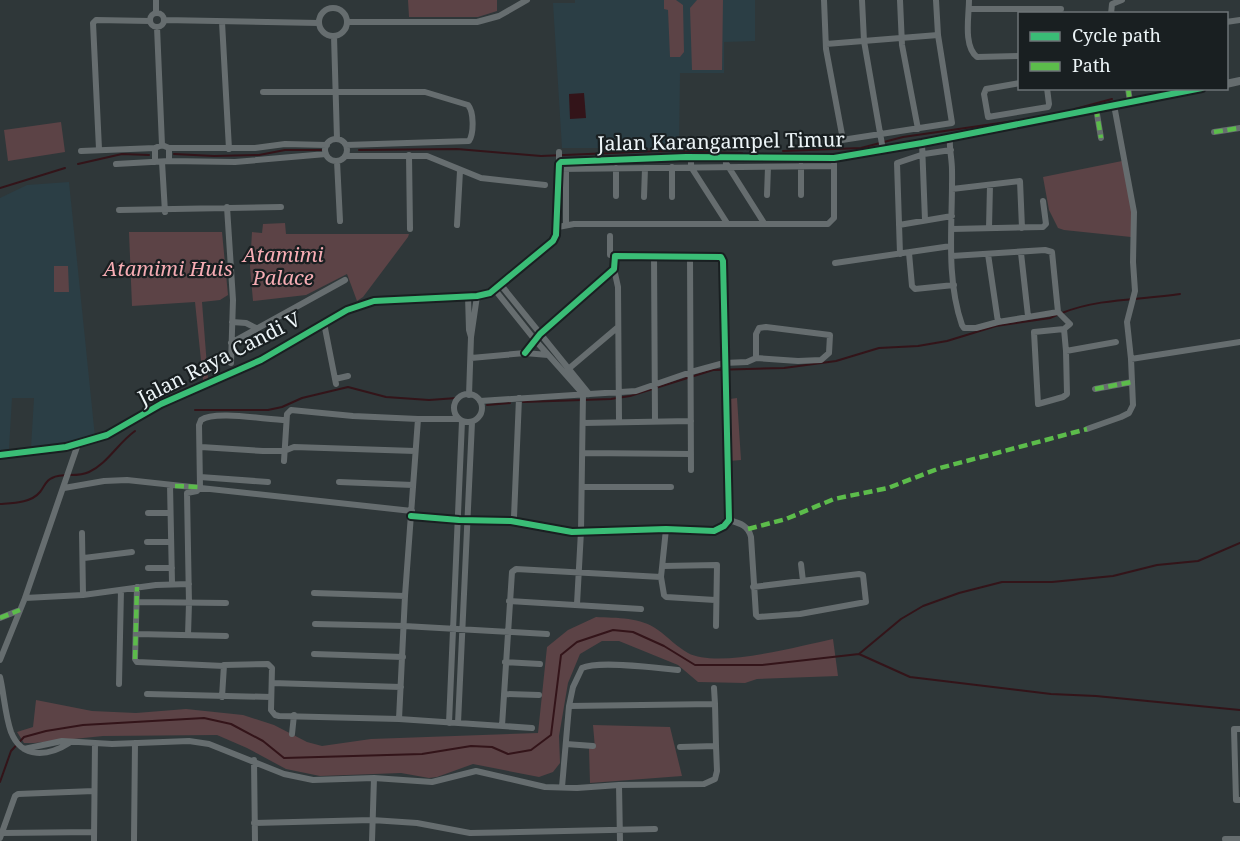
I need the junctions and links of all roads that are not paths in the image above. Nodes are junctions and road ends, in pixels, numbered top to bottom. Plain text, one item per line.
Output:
1 (156, 0) edge
2 (333, 0) edge
3 (527, 0) edge
4 (824, 0) edge
5 (862, 0) edge
6 (900, 0) edge
7 (936, 0) edge
8 (969, 0) edge
9 (1122, 0) edge
10 (333, 8) junction
11 (969, 9) junction
12 (1061, 9) dead end
13 (1111, 12) edge
14 (156, 13) junction
15 (164, 20) junction
16 (150, 21) junction
17 (222, 22) junction
18 (347, 22) junction
19 (319, 23) junction
20 (157, 27) junction
21 (938, 35) junction
22 (334, 36) junction
23 (901, 38) junction
24 (864, 41) junction
25 (826, 44) junction
26 (1018, 56) edge
27 (1018, 83) edge
28 (1047, 90) edge
29 (1128, 90) edge
30 (1192, 90) edge
31 (334, 91) junction
32 (263, 92) dead end
33 (1130, 102) junction
34 (1114, 105) junction
35 (1096, 108) junction
36 (1026, 111) junction
37 (1018, 112) junction
38 (1024, 122) junction
39 (1240, 128) edge
40 (918, 129) junction
41 (1214, 132) dead end
42 (950, 138) junction
43 (1101, 138) dead end
44 (337, 140) junction
45 (843, 140) junction
46 (882, 143) junction
47 (922, 143) junction
48 (816, 144) dead end
49 (162, 145) junction
50 (327, 145) junction
51 (346, 145) junction
52 (155, 148) junction
53 (169, 148) junction
54 (99, 149) junction
55 (229, 149) junction
56 (951, 150) junction
57 (81, 151) dead end
58 (326, 154) junction
59 (924, 154) junction
60 (409, 155) junction
61 (346, 156) junction
62 (691, 157) junction
63 (337, 161) junction
64 (162, 162) junction
65 (726, 162) junction
66 (834, 162) junction
67 (560, 163) junction
68 (116, 164) dead end
69 (768, 166) junction
70 (801, 166) junction
71 (672, 167) junction
72 (691, 167) junction
73 (616, 168) junction
74 (645, 168) junction
75 (460, 171) junction
76 (545, 185) dead end
77 (990, 185) junction
78 (952, 189) junction
79 (766, 195) dead end
80 (801, 195) dead end
81 (616, 196) dead end
82 (644, 197) dead end
83 (672, 197) dead end
84 (1043, 201) dead end
85 (227, 207) junction
86 (281, 207) dead end
87 (119, 210) dead end
88 (165, 210) junction
89 (952, 216) junction
90 (925, 220) junction
91 (340, 221) dead end
92 (727, 223) junction
93 (764, 223) junction
94 (457, 225) dead end
95 (899, 225) junction
96 (562, 226) junction
97 (989, 228) junction
98 (1022, 228) junction
99 (410, 229) dead end
100 (952, 229) junction
101 (610, 236) dead end
102 (951, 246) junction
103 (909, 253) junction
104 (1021, 253) junction
105 (988, 254) junction
106 (654, 255) junction
107 (900, 255) junction
108 (615, 256) junction
109 (690, 256) junction
110 (952, 256) junction
111 (835, 263) dead end
112 (614, 269) junction
113 (345, 280) dead end
114 (954, 285) junction
115 (495, 289) junction
116 (473, 296) junction
117 (1060, 313) junction
118 (1028, 316) junction
119 (232, 322) junction
120 (998, 322) junction
121 (324, 323) junction
122 (618, 327) junction
123 (256, 328) junction
124 (1064, 329) junction
125 (537, 337) junction
126 (1116, 342) dead end
127 (1240, 342) edge
128 (231, 343) junction
129 (1066, 351) junction
130 (525, 353) junction
131 (548, 355) junction
132 (471, 358) junction
133 (756, 358) junction
134 (1131, 359) junction
135 (231, 363) dead end
136 (724, 368) junction
137 (566, 372) junction
138 (348, 376) dead end
139 (691, 376) junction
140 (1132, 382) junction
141 (1095, 388) dead end
142 (654, 389) junction
143 (469, 395) junction
144 (585, 396) junction
145 (620, 396) junction
146 (519, 398) junction
147 (480, 401) junction
148 (418, 419) junction
149 (286, 420) junction
150 (461, 420) junction
151 (619, 421) junction
152 (655, 421) junction
153 (691, 421) junction
154 (472, 422) junction
155 (583, 423) junction
156 (1086, 429) dead end
157 (78, 444) junction
158 (201, 447) junction
159 (284, 451) junction
160 (415, 451) junction
161 (583, 453) junction
162 (691, 454) junction
163 (0, 455) edge
164 (284, 461) dead end
165 (461, 461) junction
166 (470, 462) junction
167 (691, 470) dead end
168 (200, 477) junction
169 (268, 482) dead end
170 (339, 482) dead end
171 (170, 485) junction
172 (413, 485) junction
173 (200, 487) junction
174 (582, 487) junction
175 (64, 488) junction
176 (671, 488) dead end
177 (148, 513) dead end
178 (171, 513) junction
179 (411, 514) junction
180 (459, 520) junction
181 (468, 520) junction
182 (729, 520) junction
183 (511, 521) junction
184 (666, 529) junction
185 (581, 531) junction
186 (82, 533) dead end
187 (147, 542) dead end
188 (171, 542) junction
189 (132, 552) dead end
190 (84, 558) junction
191 (801, 564) dead end
192 (663, 566) junction
193 (148, 568) dead end
194 (172, 568) junction
195 (579, 573) junction
196 (661, 577) junction
197 (803, 581) junction
198 (172, 582) dead end
199 (189, 584) junction
200 (137, 587) junction
201 (753, 587) junction
202 (121, 590) junction
203 (314, 593) dead end
204 (83, 595) junction
205 (405, 596) junction
206 (25, 598) junction
207 (715, 600) junction
208 (509, 601) junction
209 (138, 602) junction
210 (189, 603) junction
211 (226, 603) dead end
212 (577, 604) junction
213 (641, 609) dead end
214 (20, 610) junction
215 (0, 618) edge
216 (315, 624) dead end
217 (404, 626) junction
218 (716, 626) dead end
219 (454, 628) junction
220 (462, 629) junction
221 (507, 631) junction
222 (137, 634) junction
223 (547, 634) dead end
224 (188, 635) junction
225 (226, 636) dead end
226 (314, 654) dead end
227 (403, 657) junction
228 (0, 660) edge
229 (505, 662) junction
230 (540, 664) dead end
231 (224, 666) junction
232 (678, 670) dead end
233 (0, 677) edge
234 (272, 683) junction
235 (118, 684) dead end
236 (400, 687) junction
237 (714, 688) dead end
238 (504, 693) junction
239 (147, 694) dead end
240 (538, 695) dead end
241 (222, 697) junction
242 (271, 697) junction
243 (715, 705) junction
244 (569, 706) junction
245 (294, 715) junction
246 (399, 719) junction
247 (449, 723) junction
248 (458, 723) junction
249 (502, 726) junction
250 (532, 728) dead end
251 (1240, 729) edge
252 (292, 734) dead end
253 (95, 743) junction
254 (135, 743) junction
255 (566, 744) junction
256 (592, 746) dead end
257 (716, 746) junction
258 (681, 747) dead end
259 (254, 760) junction
260 (374, 778) junction
261 (619, 785) junction
262 (562, 787) junction
263 (94, 791) junction
264 (1240, 800) edge
265 (372, 820) junction
266 (254, 823) junction
267 (620, 830) junction
268 (655, 830) dead end
269 (94, 832) junction
270 (1, 835) edge
271 (1240, 839) edge
272 (1225, 840) edge
273 (94, 841) edge
274 (134, 841) edge
275 (255, 841) edge
276 (372, 841) edge
277 (620, 841) edge

1 - 14 street
2 - 10 street
3 - 18 street
4 - 25 street
5 - 24 street
6 - 23 street
7 - 21 street
8 - 11 street
9 - 13 street
10 - 18 street
10 - 19 street
11 - 12 street
11 - 26 street
14 - 15 street
14 - 16 street
15 - 17 street
15 - 20 street
16 - 20 street
16 - 54 street
17 - 19 street
17 - 55 street
18 - 22 street
19 - 22 street
20 - 49 street
21 - 23 street
21 - 40 street
22 - 31 street
23 - 24 street
23 - 40 street
24 - 25 street
24 - 46 street
25 - 45 street
27 - 37 street
28 - 36 street
29 - 33 street
30 - 33 street, Jalan Karangampel Timur
31 - 32 street
31 - 44 street
31 - 51 street
33 - 34 street, Jalan Karangampel Timur
34 - 35 street, Jalan Karangampel Timur
34 - 134 street
35 - 38 street, Jalan Karangampel Timur
35 - 43 street
36 - 37 street
36 - 38 street
37 - 38 street
38 - 42 street, Jalan Karangampel Timur
39 - 41 street
40 - 46 street
42 - 47 street, Jalan Karangampel Timur
42 - 56 street
44 - 50 street
44 - 51 street
45 - 46 street
45 - 48 street
46 - 47 street, Jalan Karangampel Timur
46 - 66 street, Jalan Karangampel Timur
47 - 59 street
49 - 52 street
49 - 53 street
50 - 55 street
50 - 58 street
51 - 61 street
52 - 54 street
52 - 64 street
53 - 55 street
53 - 64 street
54 - 57 street
56 - 59 street
56 - 78 street
58 - 63 street
58 - 64 street
59 - 90 street
59 - 95 street
60 - 61 street
60 - 75 street
60 - 99 street
61 - 63 street
62 - 65 street, Jalan Karangampel Timur
62 - 67 street, Jalan Karangampel Timur
62 - 72 street
63 - 91 street
64 - 68 street
64 - 88 street
65 - 66 street, Jalan Karangampel Timur
65 - 69 street, Jalan Karangampel Timur
65 - 72 street, Jalan Karangampel Timur
65 - 93 street
66 - 70 street, Jalan Karangampel Timur
66 - 93 street
67 - 73 street, Jalan Karangampel Timur
67 - 96 street
69 - 70 street, Jalan Karangampel Timur
69 - 79 street
70 - 80 street
71 - 72 street, Jalan Karangampel Timur
71 - 74 street, Jalan Karangampel Timur
71 - 83 street
72 - 92 street
73 - 74 street, Jalan Karangampel Timur
73 - 81 street
74 - 82 street
75 - 76 street
75 - 94 street
77 - 78 street
77 - 97 street
77 - 98 street
78 - 89 street
84 - 98 street
85 - 86 street
85 - 88 street
85 - 119 street
87 - 88 street
89 - 90 street
89 - 100 street
90 - 95 street
92 - 93 street
92 - 96 street
95 - 107 street
96 - 115 street
97 - 98 street
97 - 100 street
100 - 102 street
101 - 108 street
102 - 103 street
102 - 110 street
103 - 107 street
103 - 114 street
104 - 105 street
104 - 117 street
104 - 118 street
105 - 110 street
105 - 120 street
106 - 108 street
106 - 109 street
106 - 142 street
107 - 111 street
108 - 112 street
109 - 136 street
109 - 139 street
110 - 114 street
112 - 122 street
112 - 125 street
113 - 123 street
114 - 120 street
115 - 116 street, Jalan Raya Candi V
115 - 125 street
116 - 121 street, Jalan Raya Candi V
116 - 132 street
117 - 118 street
117 - 124 street
118 - 120 street
119 - 123 street
119 - 128 street
121 - 138 street
121 - 157 street, Jalan Raya Candi V
122 - 137 street
122 - 145 street
123 - 128 street
124 - 129 street
124 - 129 street
125 - 130 street
125 - 131 street
125 - 137 street
126 - 129 street
127 - 134 street
128 - 135 street
130 - 131 street
130 - 132 street
131 - 137 street
132 - 143 street
133 - 133 street
133 - 136 street
134 - 140 street
136 - 139 street
136 - 182 street
137 - 144 street
139 - 142 street
139 - 153 street
140 - 141 street
140 - 156 street
142 - 145 street
142 - 152 street
143 - 147 street
143 - 150 street
144 - 145 street
144 - 146 street
144 - 155 street
145 - 151 street
146 - 147 street
146 - 183 street
147 - 154 street
148 - 149 street
148 - 150 street
148 - 160 street
149 - 158 street
149 - 159 street
150 - 154 street
150 - 165 street
151 - 152 street
151 - 155 street
152 - 153 street
153 - 162 street
154 - 166 street
155 - 161 street
157 - 163 street, Jalan Raya Candi V
157 - 175 street
158 - 159 street
158 - 168 street
159 - 160 street
159 - 164 street
160 - 172 street
161 - 162 street
161 - 174 street
162 - 167 street
165 - 166 street
165 - 180 street
166 - 181 street
168 - 169 street
168 - 173 street
170 - 172 street
171 - 173 street
171 - 175 street
171 - 178 street
172 - 179 street
173 - 179 street
173 - 199 street
174 - 176 street
174 - 185 street
175 - 206 street
177 - 178 street
178 - 188 street
179 - 180 street
179 - 205 street
180 - 181 street
180 - 219 street
181 - 183 street
181 - 220 street
182 - 184 street
182 - 201 street
183 - 185 street
184 - 185 street
184 - 192 street
185 - 195 street
186 - 190 street
187 - 188 street
188 - 194 street
189 - 190 street
190 - 204 street
191 - 197 street
192 - 196 street
192 - 207 street
193 - 194 street
194 - 198 street
195 - 196 street
195 - 208 street
195 - 212 street
196 - 207 street
197 - 201 street
197 - 201 street
199 - 200 street
199 - 210 street
200 - 202 street
200 - 209 street
202 - 204 street
202 - 235 street
203 - 205 street
204 - 206 street
205 - 217 street
206 - 214 street
207 - 218 street
208 - 212 street
208 - 221 street
209 - 210 street
209 - 222 street
210 - 211 street
210 - 224 street
212 - 213 street
214 - 215 street
214 - 228 street
216 - 217 street
217 - 219 street
217 - 227 street
219 - 220 street
219 - 247 street
220 - 221 street
220 - 248 street
221 - 223 street
221 - 229 street
222 - 224 street
222 - 231 street
224 - 225 street
226 - 227 street
227 - 236 street
229 - 230 street
229 - 238 street
231 - 234 street
231 - 241 street
232 - 244 street
233 - 253 street
234 - 236 street
234 - 242 street
236 - 246 street
237 - 243 street
238 - 240 street
238 - 249 street
239 - 241 street
241 - 242 street
242 - 245 street
243 - 244 street
243 - 257 street
244 - 255 street
245 - 246 street
245 - 252 street
246 - 247 street
247 - 248 street
248 - 249 street
249 - 250 street
251 - 264 street
253 - 254 street
253 - 263 street
254 - 259 street
254 - 274 street
255 - 256 street
255 - 262 street
257 - 258 street
257 - 261 street
259 - 260 street
259 - 266 street
260 - 262 street
260 - 265 street
261 - 262 street
261 - 267 street
263 - 269 street
263 - 270 street
265 - 266 street
265 - 267 street
265 - 276 street
266 - 275 street
267 - 268 street
267 - 277 street
269 - 270 street
269 - 273 street
271 - 272 street

